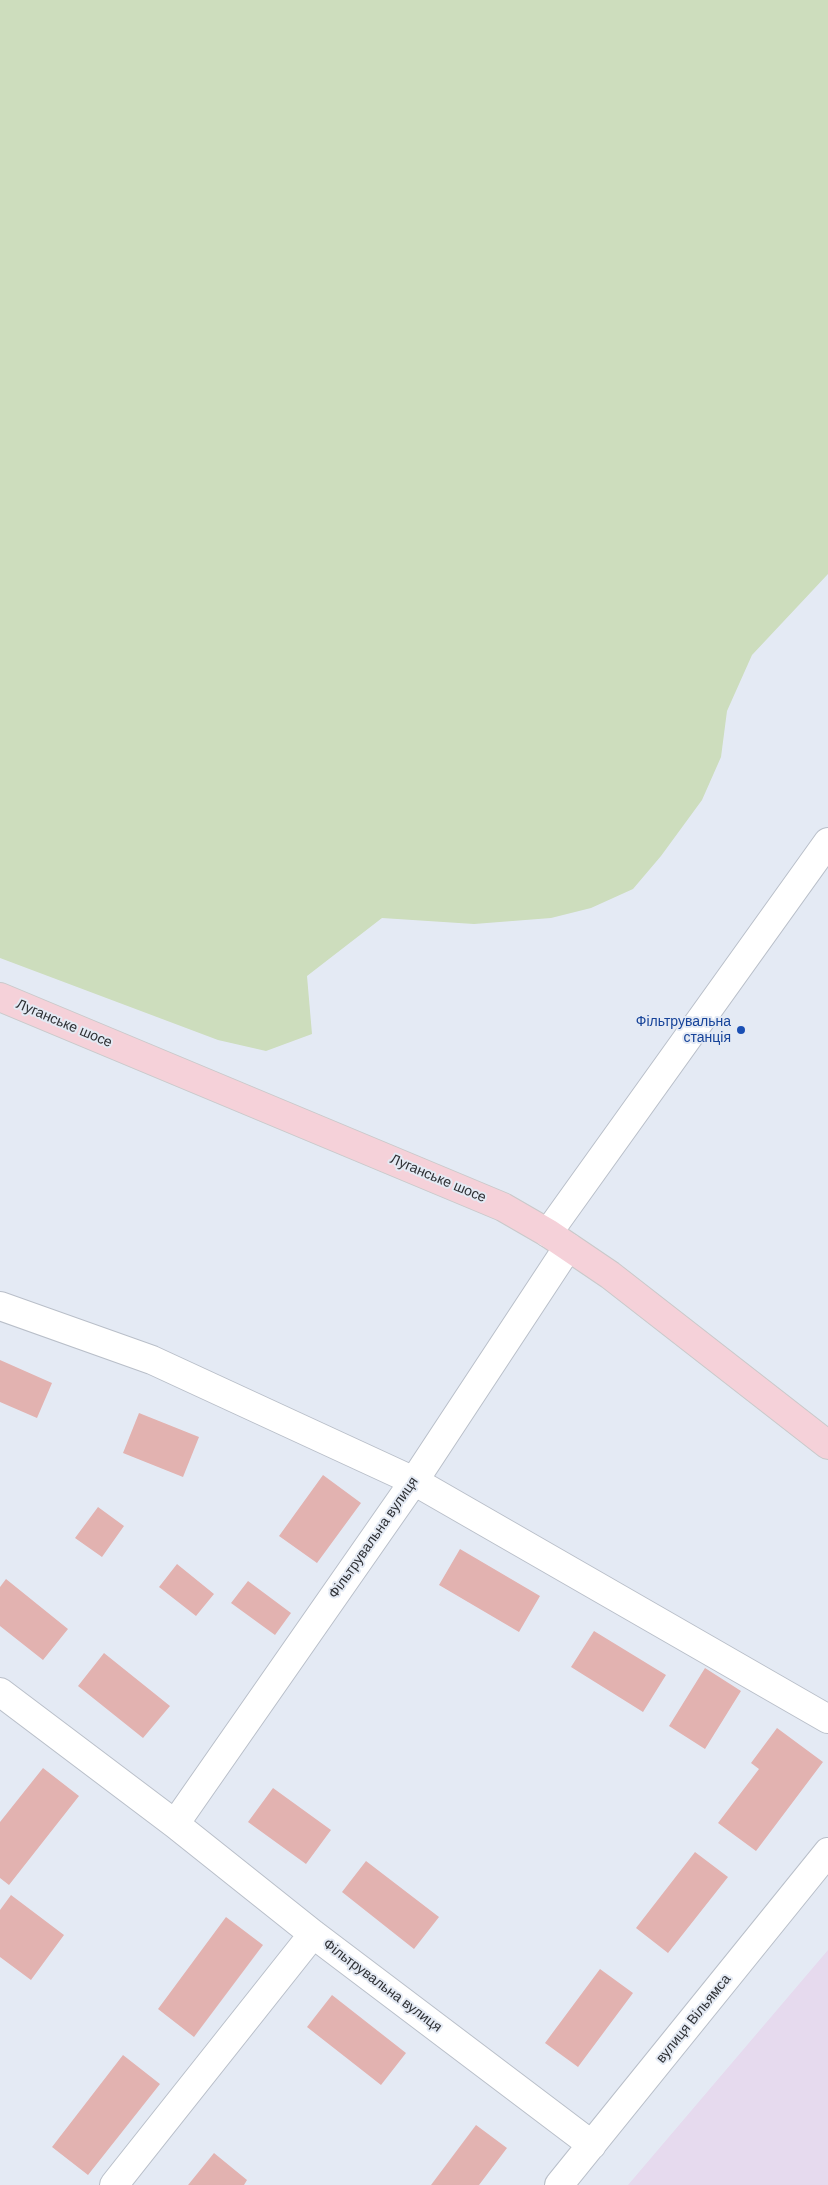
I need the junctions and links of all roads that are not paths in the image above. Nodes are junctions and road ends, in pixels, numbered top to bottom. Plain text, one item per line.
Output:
1 (828, 842) edge
2 (0, 997) edge
3 (558, 1240) junction
4 (0, 1306) edge
5 (828, 1445) edge
6 (414, 1481) junction
7 (0, 1692) edge
8 (828, 1719) edge
9 (175, 1824) junction
10 (828, 1852) edge
11 (313, 1934) junction
12 (592, 2145) junction
13 (114, 2185) edge
14 (560, 2185) edge

1 - 3 street, Фільтрувальна вулиця
2 - 3 main road, Луганське шосе
3 - 5 main road, Луганське шосе
3 - 6 street, Фільтрувальна вулиця
4 - 6 street
6 - 8 street
6 - 9 street, Фільтрувальна вулиця
7 - 9 street, Фільтрувальна вулиця
9 - 11 street, Фільтрувальна вулиця
10 - 12 street, вулиця Вільямса
11 - 12 street, Фільтрувальна вулиця
11 - 13 street
12 - 14 street, вулиця Вільямса

